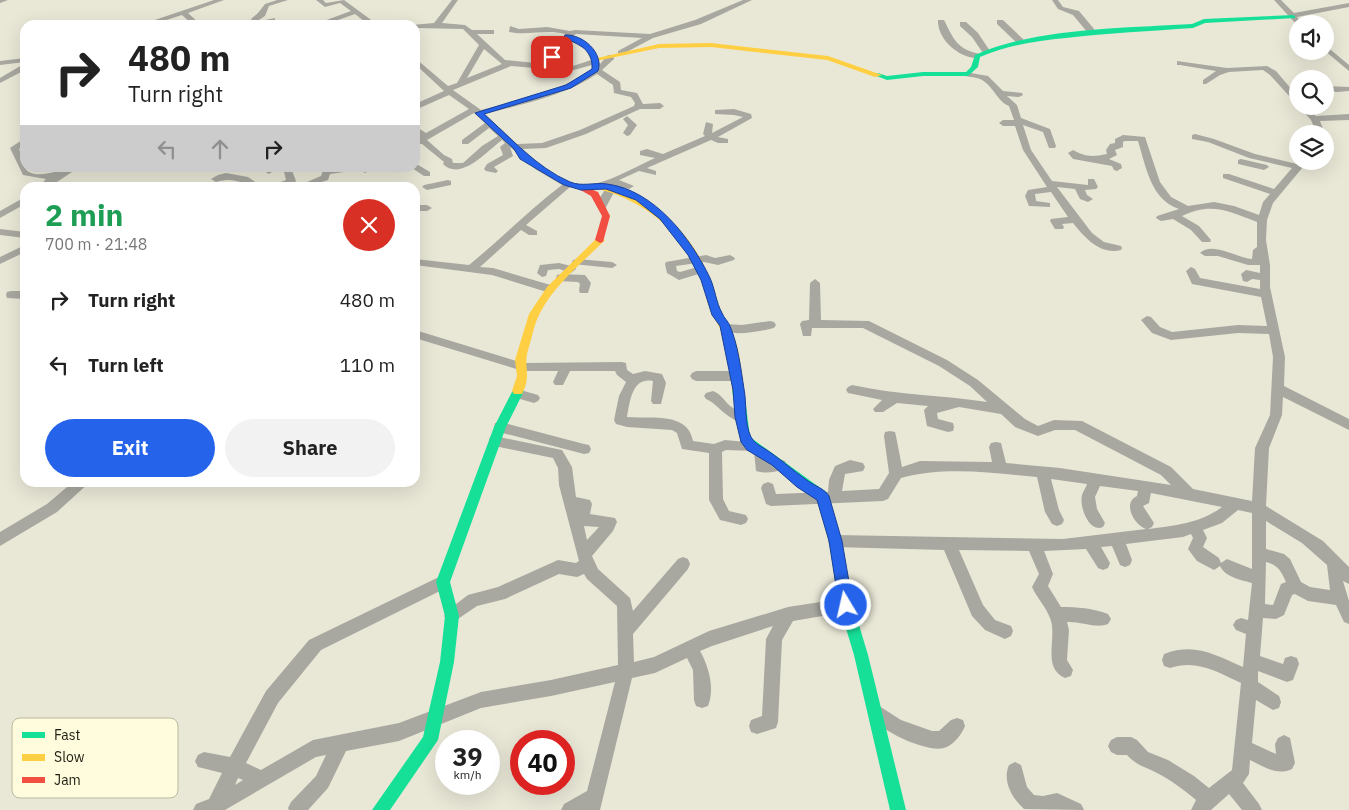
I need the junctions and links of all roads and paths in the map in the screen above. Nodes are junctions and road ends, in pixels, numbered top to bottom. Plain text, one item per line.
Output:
1 (5, 0) edge
2 (220, 0) edge
3 (285, 0) edge
4 (319, 0) edge
5 (341, 0) edge
6 (455, 0) edge
7 (749, 0) edge
8 (1054, 0) edge
9 (1277, 0) edge
10 (0, 1) edge
11 (1349, 5) edge
12 (183, 12) junction
13 (355, 12) junction
14 (1291, 15) edge
15 (1310, 15) edge
16 (1289, 19) edge
17 (159, 20) edge
18 (192, 20) edge
19 (255, 20) edge
20 (332, 20) edge
21 (367, 20) edge
22 (941, 22) dead end
23 (1000, 22) dead end
24 (962, 24) dead end
25 (436, 25) junction
26 (420, 26) edge
27 (469, 26) junction
28 (513, 28) dead end
29 (1091, 31) junction
30 (491, 32) dead end
31 (569, 35) junction
32 (650, 36) junction
33 (1021, 42) junction
34 (483, 46) junction
35 (982, 54) junction
36 (616, 55) junction
37 (1334, 56) edge
38 (20, 61) edge
39 (0, 63) edge
40 (596, 63) junction
41 (1180, 63) dead end
42 (420, 64) edge
43 (510, 64) junction
44 (538, 65) junction
45 (20, 70) edge
46 (1229, 70) junction
47 (1349, 70) edge
48 (970, 71) junction
49 (0, 81) edge
50 (1206, 82) dead end
51 (460, 84) junction
52 (569, 86) junction
53 (581, 89) dead end
54 (1349, 89) edge
55 (449, 90) junction
56 (1334, 90) edge
57 (1289, 92) edge
58 (1001, 94) junction
59 (543, 95) junction
60 (558, 95) dead end
61 (1019, 95) dead end
62 (436, 99) junction
63 (517, 103) junction
64 (420, 105) edge
65 (534, 106) dead end
66 (660, 106) dead end
67 (420, 110) edge
68 (1005, 111) dead end
69 (477, 112) junction
70 (638, 112) junction
71 (718, 112) dead end
72 (1310, 115) edge
73 (598, 116) dead end
74 (1349, 117) edge
75 (612, 119) junction
76 (627, 119) junction
77 (1314, 119) junction
78 (1019, 120) junction
79 (1003, 123) dead end
80 (489, 124) junction
81 (709, 124) dead end
82 (574, 125) dead end
83 (1318, 125) edge
84 (583, 132) junction
85 (627, 132) dead end
86 (544, 135) dead end
87 (503, 136) junction
88 (711, 136) junction
89 (1195, 137) dead end
90 (562, 139) junction
91 (420, 140) edge
92 (726, 141) dead end
93 (420, 142) edge
94 (465, 142) dead end
95 (20, 144) edge
96 (514, 145) junction
97 (543, 146) junction
98 (1052, 146) dead end
99 (566, 148) dead end
100 (1073, 152) dead end
101 (643, 153) dead end
102 (666, 155) junction
103 (1104, 160) junction
104 (1240, 162) dead end
105 (20, 164) edge
106 (1283, 164) junction
107 (1289, 164) edge
108 (638, 168) junction
109 (1117, 168) dead end
110 (420, 169) edge
111 (462, 169) dead end
112 (1296, 170) edge
113 (493, 171) dead end
114 (23, 172) edge
115 (65, 172) edge
116 (288, 172) edge
117 (326, 172) edge
118 (653, 173) dead end
119 (427, 174) dead end
120 (472, 175) dead end
121 (1226, 176) dead end
122 (54, 177) junction
123 (216, 179) dead end
124 (1091, 181) dead end
125 (48, 182) edge
126 (250, 182) edge
127 (288, 182) edge
128 (312, 182) edge
129 (448, 183) dead end
130 (568, 184) junction
131 (614, 184) junction
132 (598, 186) joint
133 (629, 186) dead end
134 (1051, 186) junction
135 (427, 188) dead end
136 (581, 188) junction
137 (1079, 188) junction
138 (1276, 193) junction
139 (1088, 199) dead end
140 (20, 203) edge
141 (1047, 205) dead end
142 (602, 207) junction
143 (420, 208) edge
144 (427, 208) dead end
145 (1188, 208) junction
146 (0, 215) edge
147 (1173, 215) junction
148 (1161, 218) dead end
149 (1076, 220) junction
150 (1262, 220) junction
151 (521, 226) junction
152 (1060, 228) dead end
153 (0, 232) edge
154 (533, 233) dead end
155 (20, 234) edge
156 (509, 238) junction
157 (1206, 240) dead end
158 (487, 246) dead end
159 (1117, 248) dead end
160 (1262, 249) junction
161 (20, 251) edge
162 (1205, 253) dead end
163 (730, 258) dead end
164 (0, 261) edge
165 (420, 263) edge
166 (612, 265) dead end
167 (698, 265) junction
168 (574, 266) junction
169 (472, 268) junction
170 (1191, 271) dead end
171 (542, 272) dead end
172 (1265, 276) junction
173 (561, 278) junction
174 (1247, 278) dead end
175 (815, 283) dead end
176 (550, 289) junction
177 (584, 290) dead end
178 (1266, 294) junction
179 (11, 295) dead end
180 (20, 296) edge
181 (1148, 320) dead end
182 (770, 325) dead end
183 (726, 328) junction
184 (744, 329) junction
185 (1273, 330) junction
186 (420, 336) edge
187 (730, 346) junction
188 (523, 367) junction
189 (565, 368) junction
190 (696, 376) dead end
191 (736, 376) junction
192 (633, 380) junction
193 (559, 382) dead end
194 (1277, 388) junction
195 (852, 390) dead end
196 (517, 394) junction
197 (710, 396) dead end
198 (534, 398) dead end
199 (894, 398) junction
200 (657, 401) dead end
201 (959, 402) junction
202 (879, 409) dead end
203 (1003, 409) junction
204 (740, 417) junction
205 (1349, 425) edge
206 (500, 427) junction
207 (948, 427) dead end
208 (890, 436) dead end
209 (495, 441) junction
210 (555, 447) junction
211 (996, 447) dead end
212 (715, 449) junction
213 (756, 449) junction
214 (780, 465) joint
215 (858, 467) dead end
216 (1000, 468) junction
217 (1043, 472) junction
218 (896, 474) junction
219 (1094, 479) junction
220 (77, 487) edge
221 (1145, 487) junction
222 (768, 488) dead end
223 (1189, 494) junction
224 (829, 496) junction
225 (571, 502) junction
226 (1236, 504) junction
227 (1259, 509) junction
228 (741, 520) dead end
229 (1057, 520) dead end
230 (1098, 523) dead end
231 (1147, 523) dead end
232 (1195, 528) junction
233 (1117, 539) junction
234 (0, 540) edge
235 (836, 541) junction
236 (1090, 542) junction
237 (949, 543) junction
238 (1034, 545) junction
239 (1259, 552) junction
240 (586, 559) junction
241 (1125, 560) dead end
242 (1334, 561) junction
243 (1103, 563) dead end
244 (683, 564) dead end
245 (1349, 576) edge
246 (1259, 578) junction
247 (443, 582) junction
248 (1296, 586) junction
249 (1340, 599) junction
250 (846, 605) junction
251 (1257, 608) junction
252 (788, 614) junction
253 (1057, 615) junction
254 (452, 616) junction
255 (1349, 617) edge
256 (1103, 619) dead end
257 (1005, 631) dead end
258 (625, 632) junction
259 (690, 648) junction
260 (1170, 660) dead end
261 (1252, 661) junction
262 (1291, 664) dead end
263 (1065, 670) dead end
264 (626, 671) junction
265 (1250, 683) junction
266 (702, 700) dead end
267 (1273, 702) dead end
268 (874, 710) junction
269 (433, 720) junction
270 (757, 726) dead end
271 (956, 726) dead end
272 (340, 744) junction
273 (1284, 744) dead end
274 (1117, 746) dead end
275 (1243, 748) junction
276 (204, 761) dead end
277 (234, 767) junction
278 (1015, 771) dead end
279 (262, 779) junction
280 (1231, 782) junction
281 (893, 792) junction
282 (593, 803) edge
283 (1205, 805) edge
284 (297, 808) dead end
285 (213, 809) edge
286 (380, 810) edge
287 (570, 810) edge
288 (883, 810) edge
289 (898, 810) edge
290 (1075, 810) edge
291 (1253, 810) edge

1 - 10 street
2 - 12 street
3 - 19 street
4 - 5 street
5 - 13 street
6 - 25 street
7 - 32 street
8 - 29 street
9 - 14 street
11 - 15 street
12 - 17 street
12 - 18 street
13 - 20 street
13 - 21 street
16 - 29 street
22 - 35 street
23 - 33 street
24 - 35 street
25 - 26 street
25 - 27 street
27 - 30 street
27 - 34 street
28 - 31 street
29 - 33 street
31 - 32 street
31 - 40 street
31 - 44 street
32 - 36 street
33 - 35 street
34 - 43 street
34 - 51 street
35 - 48 street
36 - 40 street
36 - 48 street
37 - 47 street
38 - 39 street
40 - 44 street
40 - 52 street
40 - 70 street
41 - 46 street
42 - 55 street
43 - 44 street
43 - 51 street
45 - 49 street
46 - 50 street
46 - 57 street
48 - 58 street
51 - 55 street
52 - 53 street
52 - 59 street
54 - 56 street
55 - 62 street
55 - 69 street
58 - 61 street
58 - 78 street
59 - 60 street
59 - 63 street
62 - 64 street
62 - 67 street
63 - 65 street
63 - 69 street
66 - 70 street
68 - 78 street
69 - 80 street
69 - 91 street
70 - 75 street
70 - 76 street
71 - 88 street
72 - 77 street
73 - 75 street
74 - 77 street
75 - 76 street
75 - 84 street
76 - 85 street
77 - 83 street
78 - 79 street
78 - 98 street
78 - 134 street
80 - 87 street
80 - 94 street
81 - 88 street
82 - 84 street
84 - 90 street
86 - 90 street
87 - 93 street
87 - 96 street
88 - 92 street
88 - 102 street
89 - 106 street
90 - 97 street
95 - 105 street
96 - 97 street
96 - 113 street
96 - 130 street
97 - 99 street
100 - 103 street
101 - 102 street
102 - 108 street
103 - 109 street
103 - 145 street
104 - 106 street
106 - 107 street
108 - 118 street
108 - 131 street
110 - 119 street
111 - 120 street
112 - 138 street
114 - 122 street
115 - 122 street
116 - 127 street
117 - 128 street
121 - 138 street
122 - 125 street
123 - 126 street
124 - 137 street
129 - 135 street
130 - 136 street
130 - 151 street
131 - 132 street
131 - 133 street
131 - 142 street
131 - 167 street
132 - 136 street
134 - 137 street
134 - 141 street
134 - 149 street
136 - 142 street
137 - 139 street
138 - 150 street
140 - 146 street
142 - 168 street
143 - 144 street
145 - 147 street
145 - 150 street
147 - 148 street
147 - 157 street
149 - 152 street
149 - 159 street
150 - 160 street
151 - 154 street
151 - 156 street
153 - 155 street
156 - 158 street
156 - 169 street
160 - 162 street
160 - 172 street
161 - 164 street
163 - 167 street
165 - 169 street
166 - 168 street
167 - 183 street
168 - 171 street
168 - 173 street
169 - 176 street
170 - 178 street
172 - 174 street
172 - 178 street
173 - 176 street
173 - 177 street
175 - 203 street
176 - 188 street
178 - 185 street
179 - 180 street
181 - 185 street
182 - 184 street
183 - 184 street
183 - 187 street
184 - 187 street
185 - 194 street
186 - 188 street
187 - 191 street
188 - 189 street
188 - 196 street
189 - 192 street
189 - 193 street
190 - 191 street
191 - 204 street
192 - 200 street
192 - 212 street
194 - 205 street
194 - 227 street
195 - 199 street
196 - 198 street
196 - 206 street
197 - 204 street
199 - 201 street
199 - 202 street
201 - 203 street
201 - 207 street
203 - 223 street
204 - 213 street
206 - 209 street
206 - 210 street
208 - 218 street
209 - 210 street
209 - 247 street
210 - 225 street
211 - 216 street
212 - 213 street
212 - 228 street
213 - 214 street
214 - 224 street
215 - 224 street
216 - 217 street
216 - 218 street
217 - 219 street
217 - 229 street
218 - 224 street
219 - 221 street
219 - 230 street
220 - 234 street
221 - 223 street
221 - 231 street
222 - 224 street
223 - 226 street
224 - 235 street
225 - 240 street
225 - 240 street
226 - 227 street
226 - 232 street
227 - 239 street
227 - 242 street
232 - 233 street
232 - 246 street
233 - 236 street
233 - 241 street
235 - 237 street
235 - 250 street
236 - 238 street
236 - 243 street
237 - 238 street
237 - 257 street
238 - 253 street
239 - 246 street
239 - 248 street
240 - 254 street
240 - 258 street
242 - 245 street
242 - 249 street
244 - 258 street
246 - 251 street
247 - 254 street
247 - 277 street
248 - 249 street
248 - 251 street
249 - 255 street
250 - 252 street
250 - 268 street
251 - 261 street
252 - 259 street
252 - 270 street
253 - 256 street
253 - 263 street
254 - 269 street
258 - 264 street
259 - 264 street
259 - 266 street
260 - 265 street
261 - 262 street
261 - 265 street
264 - 269 street
264 - 282 street
265 - 267 street
265 - 275 street
268 - 271 street
268 - 281 street
269 - 272 street
269 - 286 street
272 - 279 street
272 - 284 street
273 - 275 street
274 - 283 street
275 - 280 street
276 - 277 street
277 - 279 street
277 - 285 street
278 - 290 street
279 - 285 street
280 - 283 street
280 - 291 street
281 - 288 street
281 - 289 street
282 - 287 street

